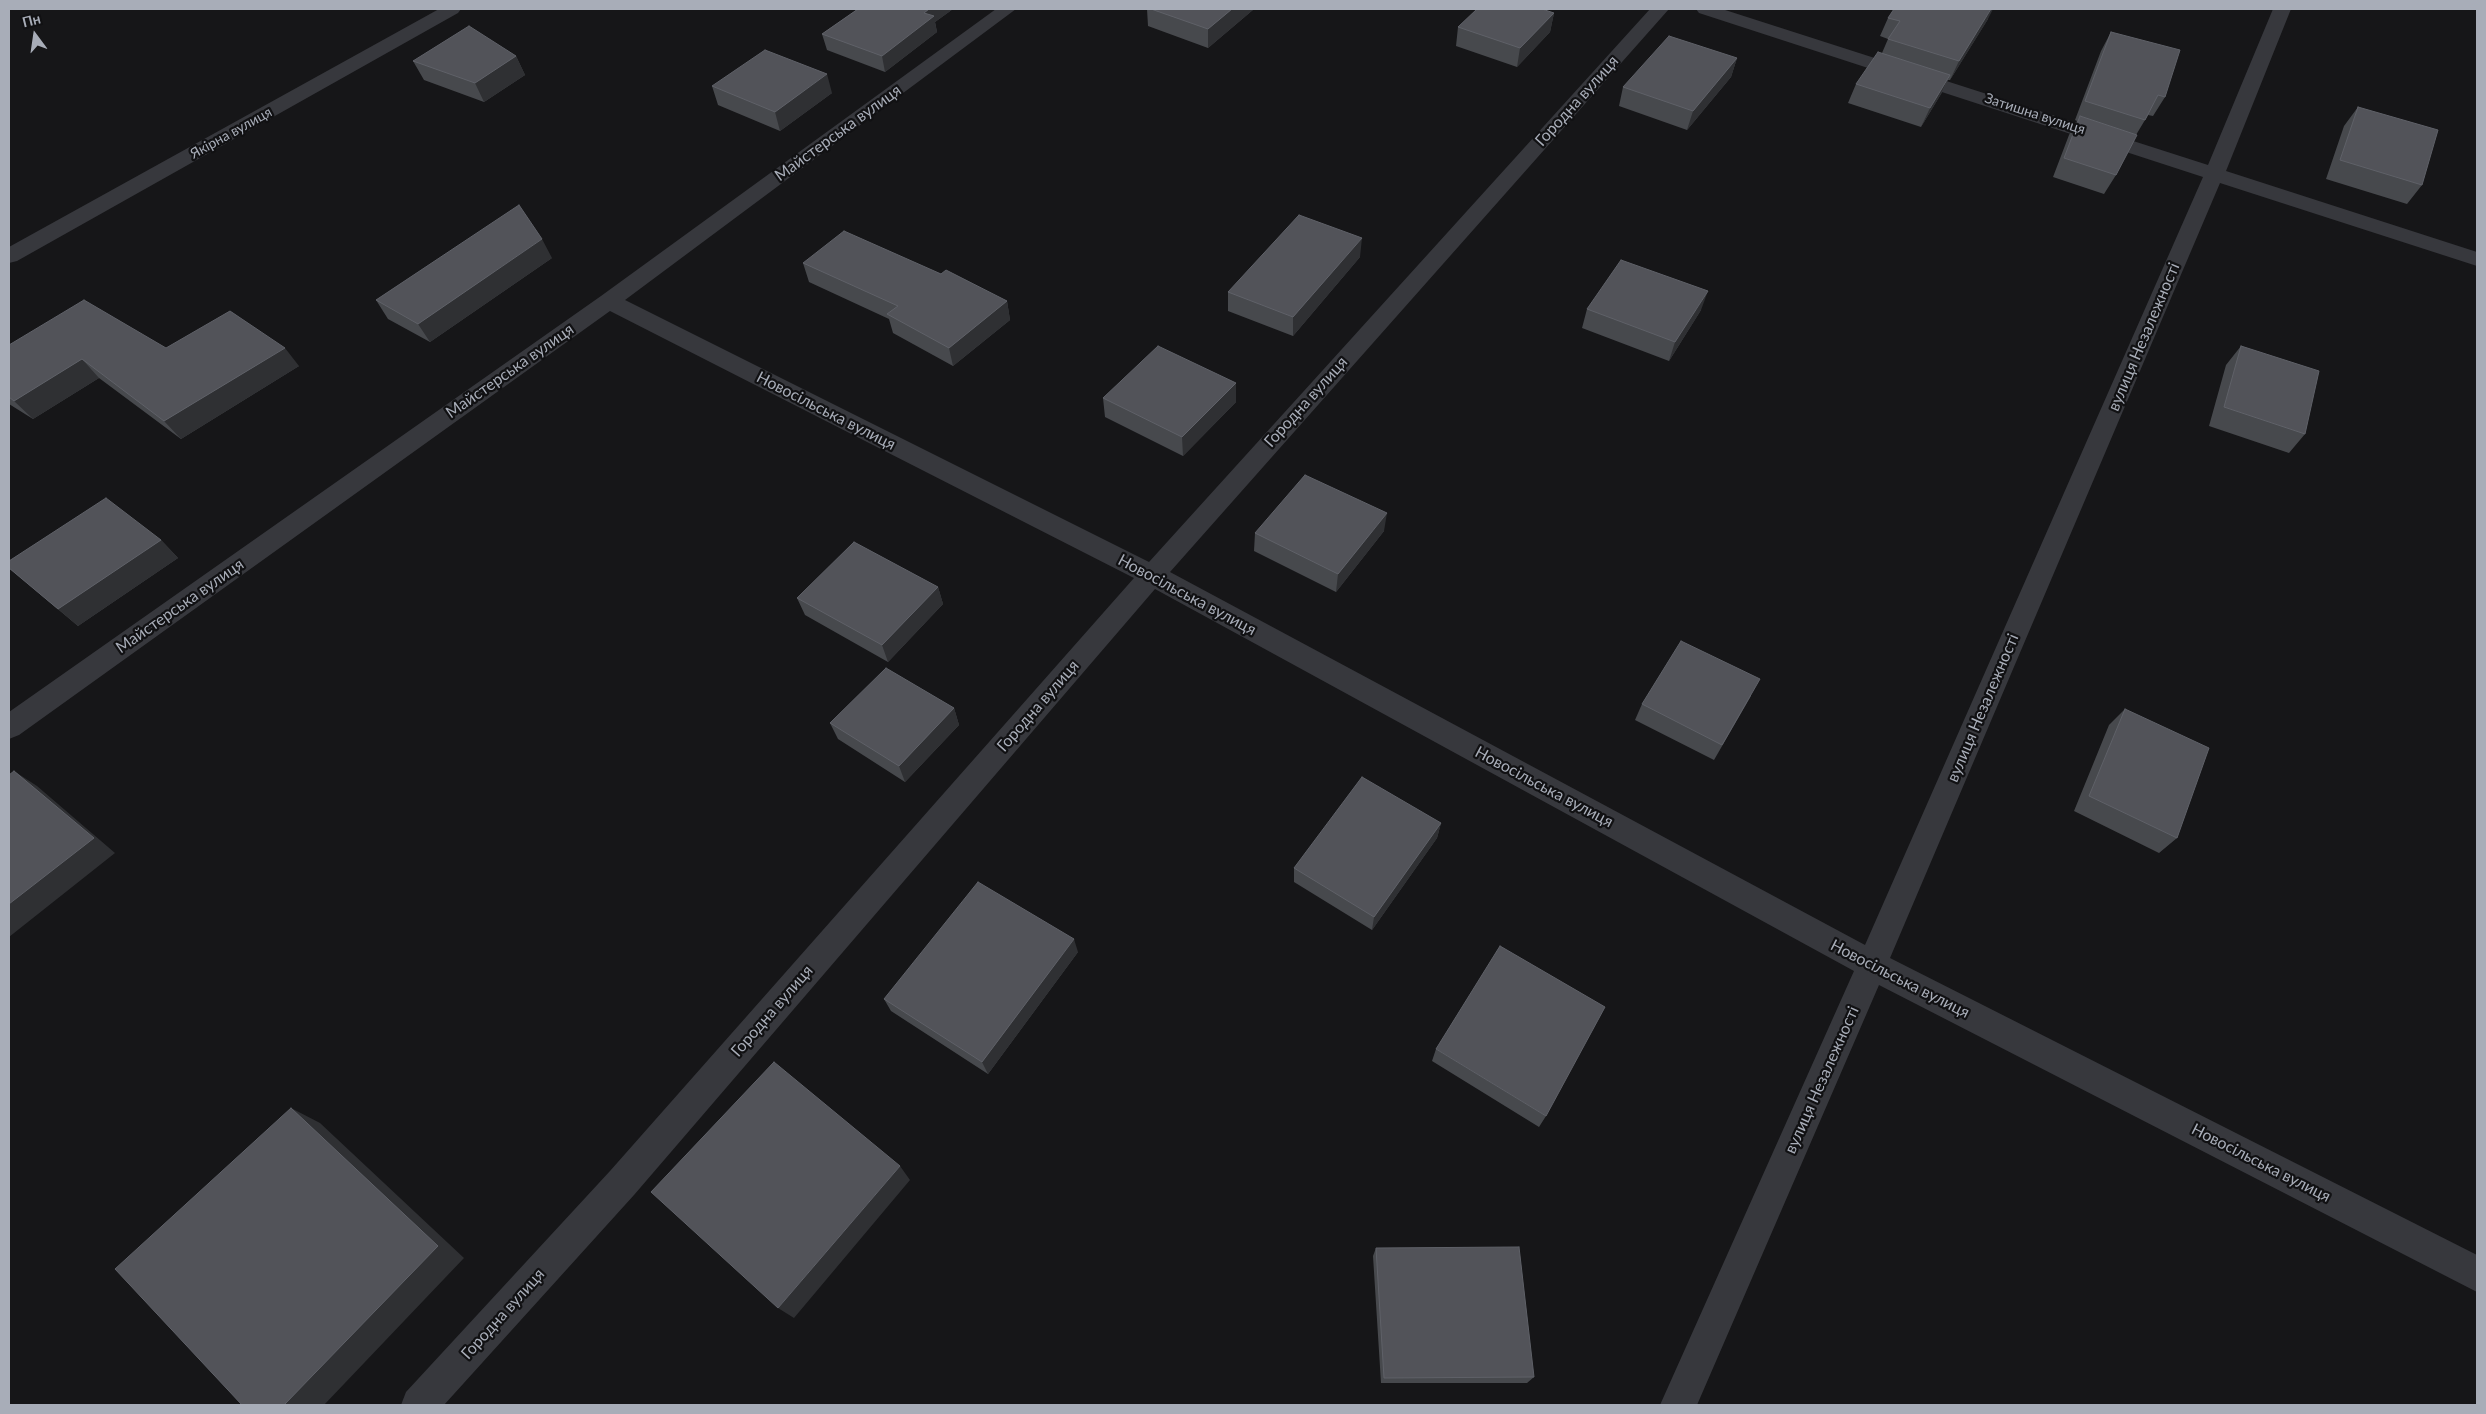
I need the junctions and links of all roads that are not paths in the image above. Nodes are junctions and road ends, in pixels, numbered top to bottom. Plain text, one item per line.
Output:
1 (452, 9) edge
2 (1007, 9) edge
3 (1660, 9) edge
4 (1705, 9) edge
5 (2282, 9) edge
6 (2215, 172) junction
7 (9, 256) edge
8 (2477, 258) edge
9 (609, 302) junction
10 (1152, 575) junction
11 (9, 727) edge
12 (1872, 965) junction
13 (2477, 1274) edge
14 (418, 1405) edge
15 (1678, 1405) edge

1 - 7 street, Якірна вулиця
2 - 9 street, Майстерська вулиця
3 - 10 street, Городна вулиця
4 - 6 street, Затишна вулиця
5 - 6 street, вулиця Незалежності
6 - 8 street, Затишна вулиця
6 - 12 street, вулиця Незалежності
9 - 10 street, Новосільська вулиця
9 - 11 street, Майстерська вулиця
10 - 12 street, Новосільська вулиця
10 - 14 street, Городна вулиця
12 - 13 street, Новосільська вулиця
12 - 15 street, вулиця Незалежності

